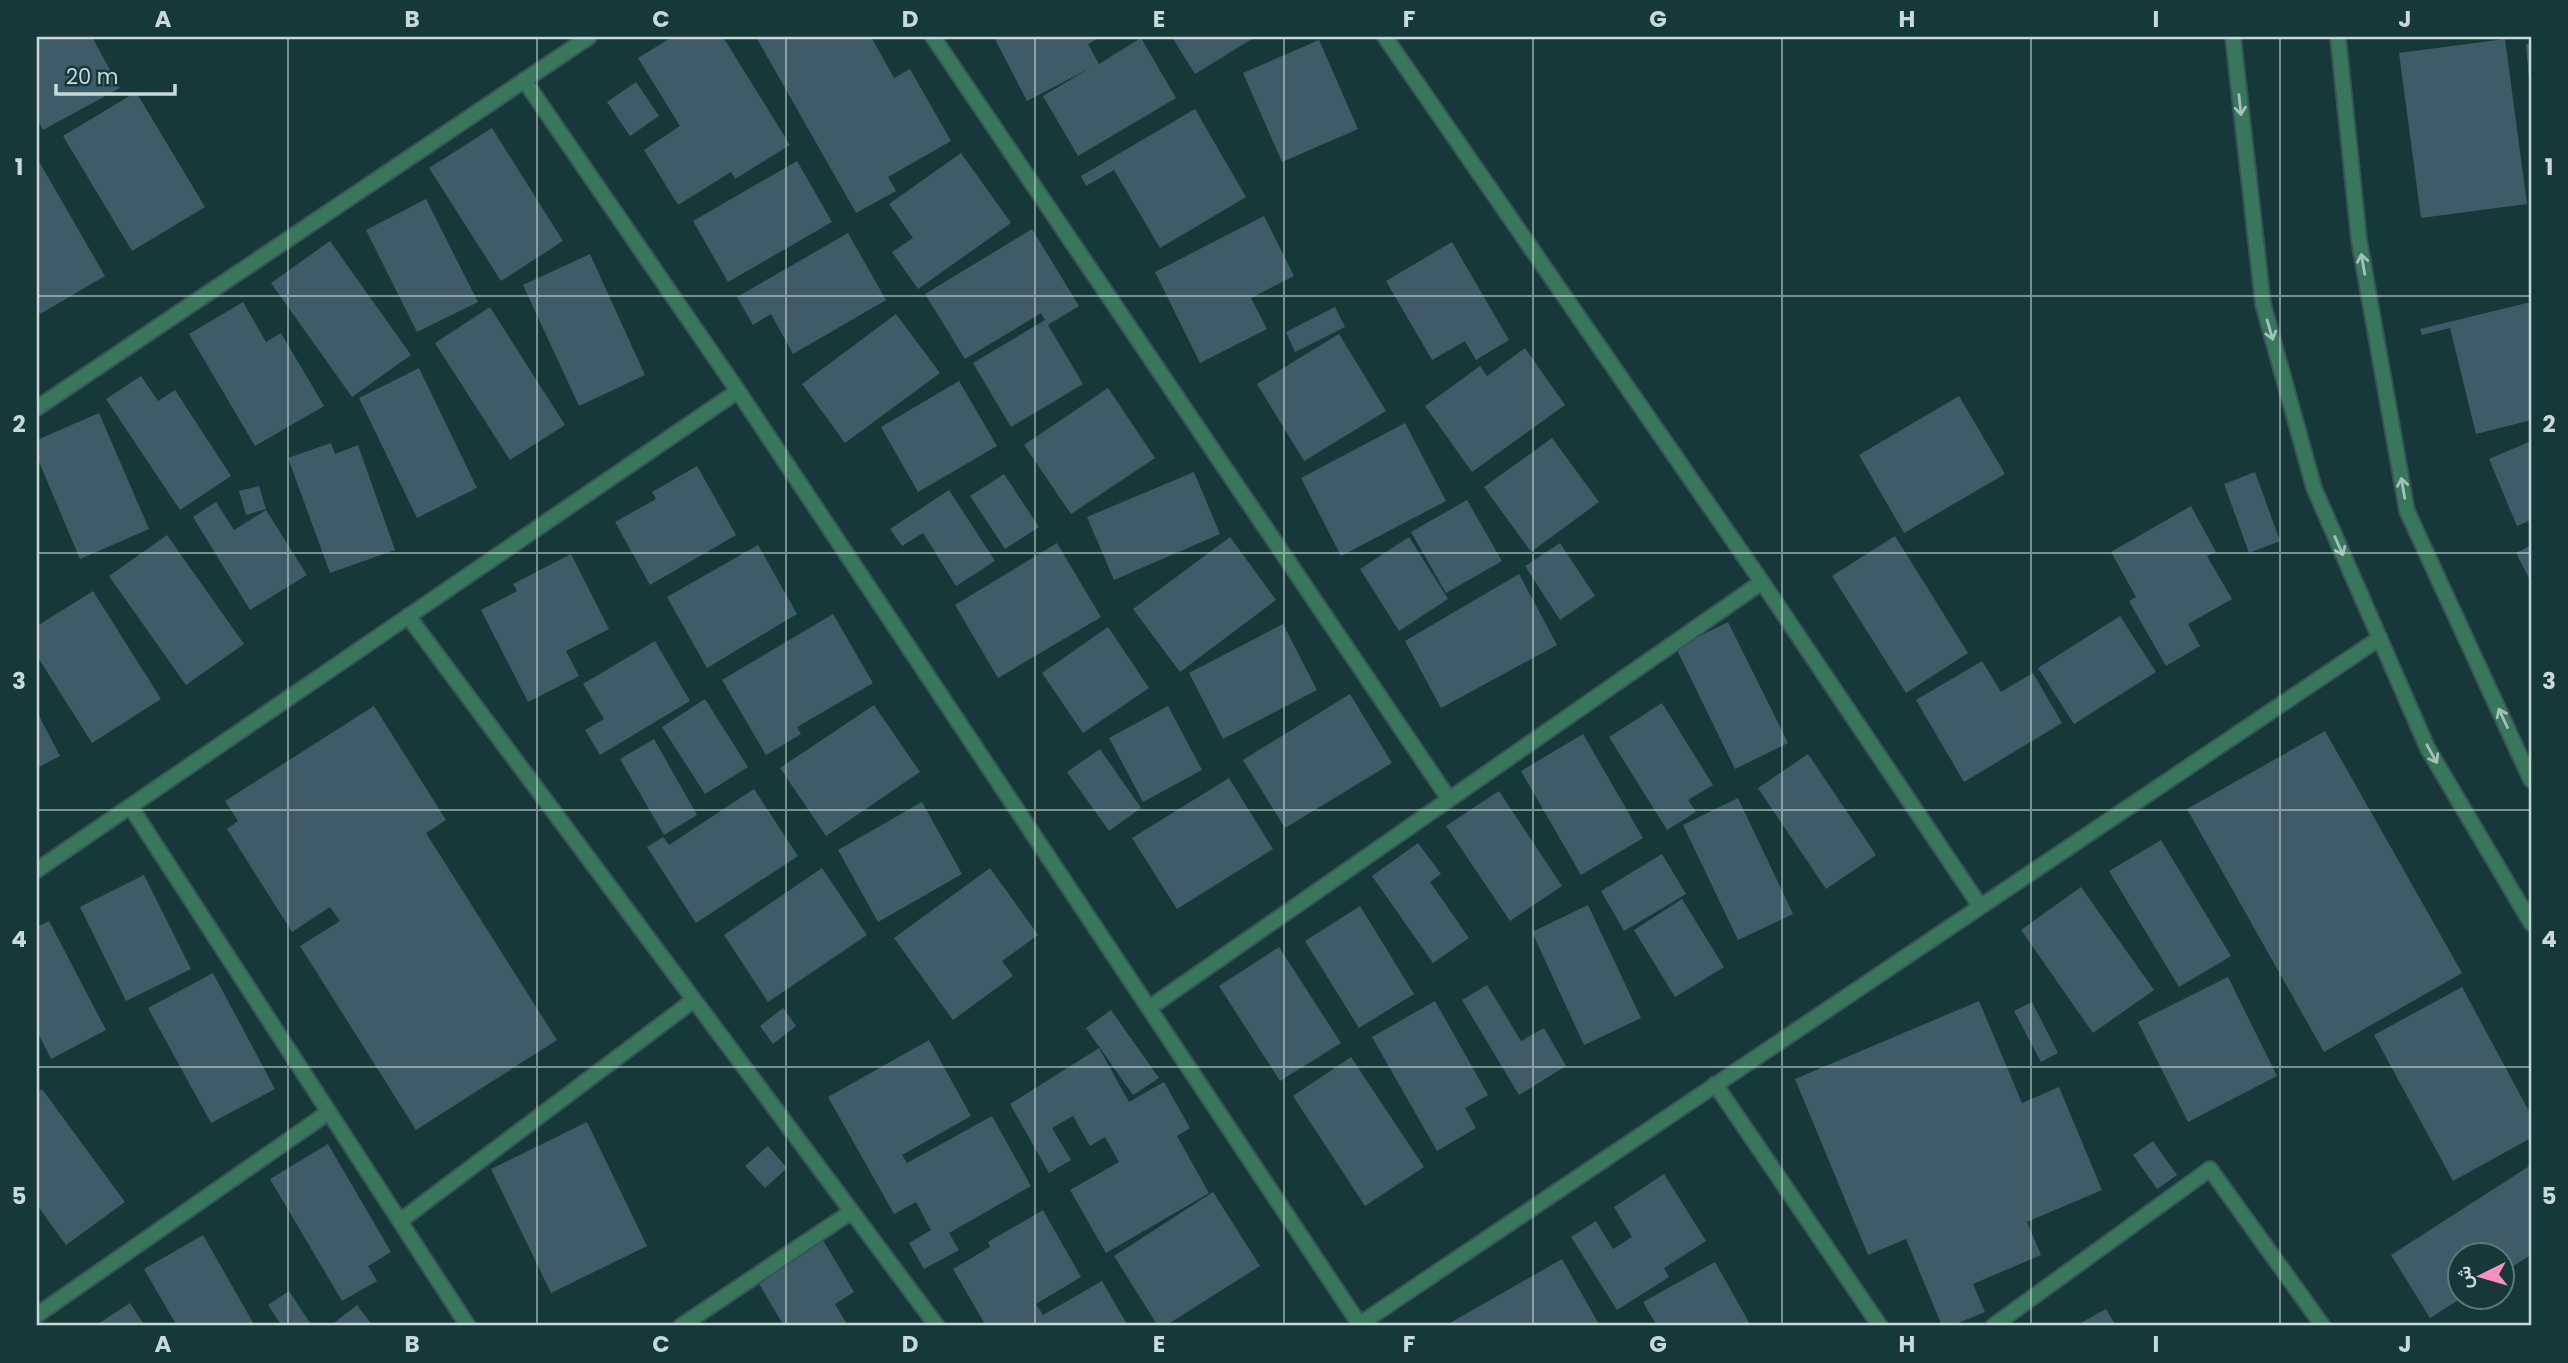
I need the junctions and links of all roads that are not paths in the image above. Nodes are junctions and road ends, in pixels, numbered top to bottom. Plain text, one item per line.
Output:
1 (589, 37) edge
2 (933, 37) edge
3 (1385, 37) edge
4 (2233, 37) edge
5 (2337, 37) edge
6 (524, 80) junction
7 (738, 391) junction
8 (37, 407) edge
9 (1762, 582) junction
10 (408, 616) junction
11 (2380, 638) junction
12 (2531, 780) edge
13 (1449, 799) junction
14 (130, 806) junction
15 (37, 870) edge
16 (1980, 906) junction
17 (2531, 923) edge
18 (694, 1000) junction
19 (1149, 1008) junction
20 (1714, 1084) junction
21 (329, 1112) junction
22 (851, 1212) junction
23 (400, 1221) junction
24 (37, 1315) edge
25 (1359, 1325) edge
26 (468, 1326) edge
27 (681, 1326) edge
28 (937, 1326) edge
29 (1880, 1326) edge
30 (1993, 1326) edge
31 (2323, 1326) edge

1 - 6 street
2 - 13 street
3 - 9 street
4 -> 11 street
12 -> 5 street
6 - 7 street
6 - 8 street
7 - 10 street
7 - 19 street
9 - 13 street
9 - 16 street
10 - 14 street
10 - 18 street
11 - 16 street
11 -> 17 street
13 - 19 street
14 - 15 street
14 - 21 street
16 - 20 street
18 - 22 street
18 - 23 street
19 - 25 street
20 - 25 street
20 - 29 street
21 - 23 street
21 - 24 street
22 - 27 street
22 - 28 street
23 - 26 street
30 - 31 street

